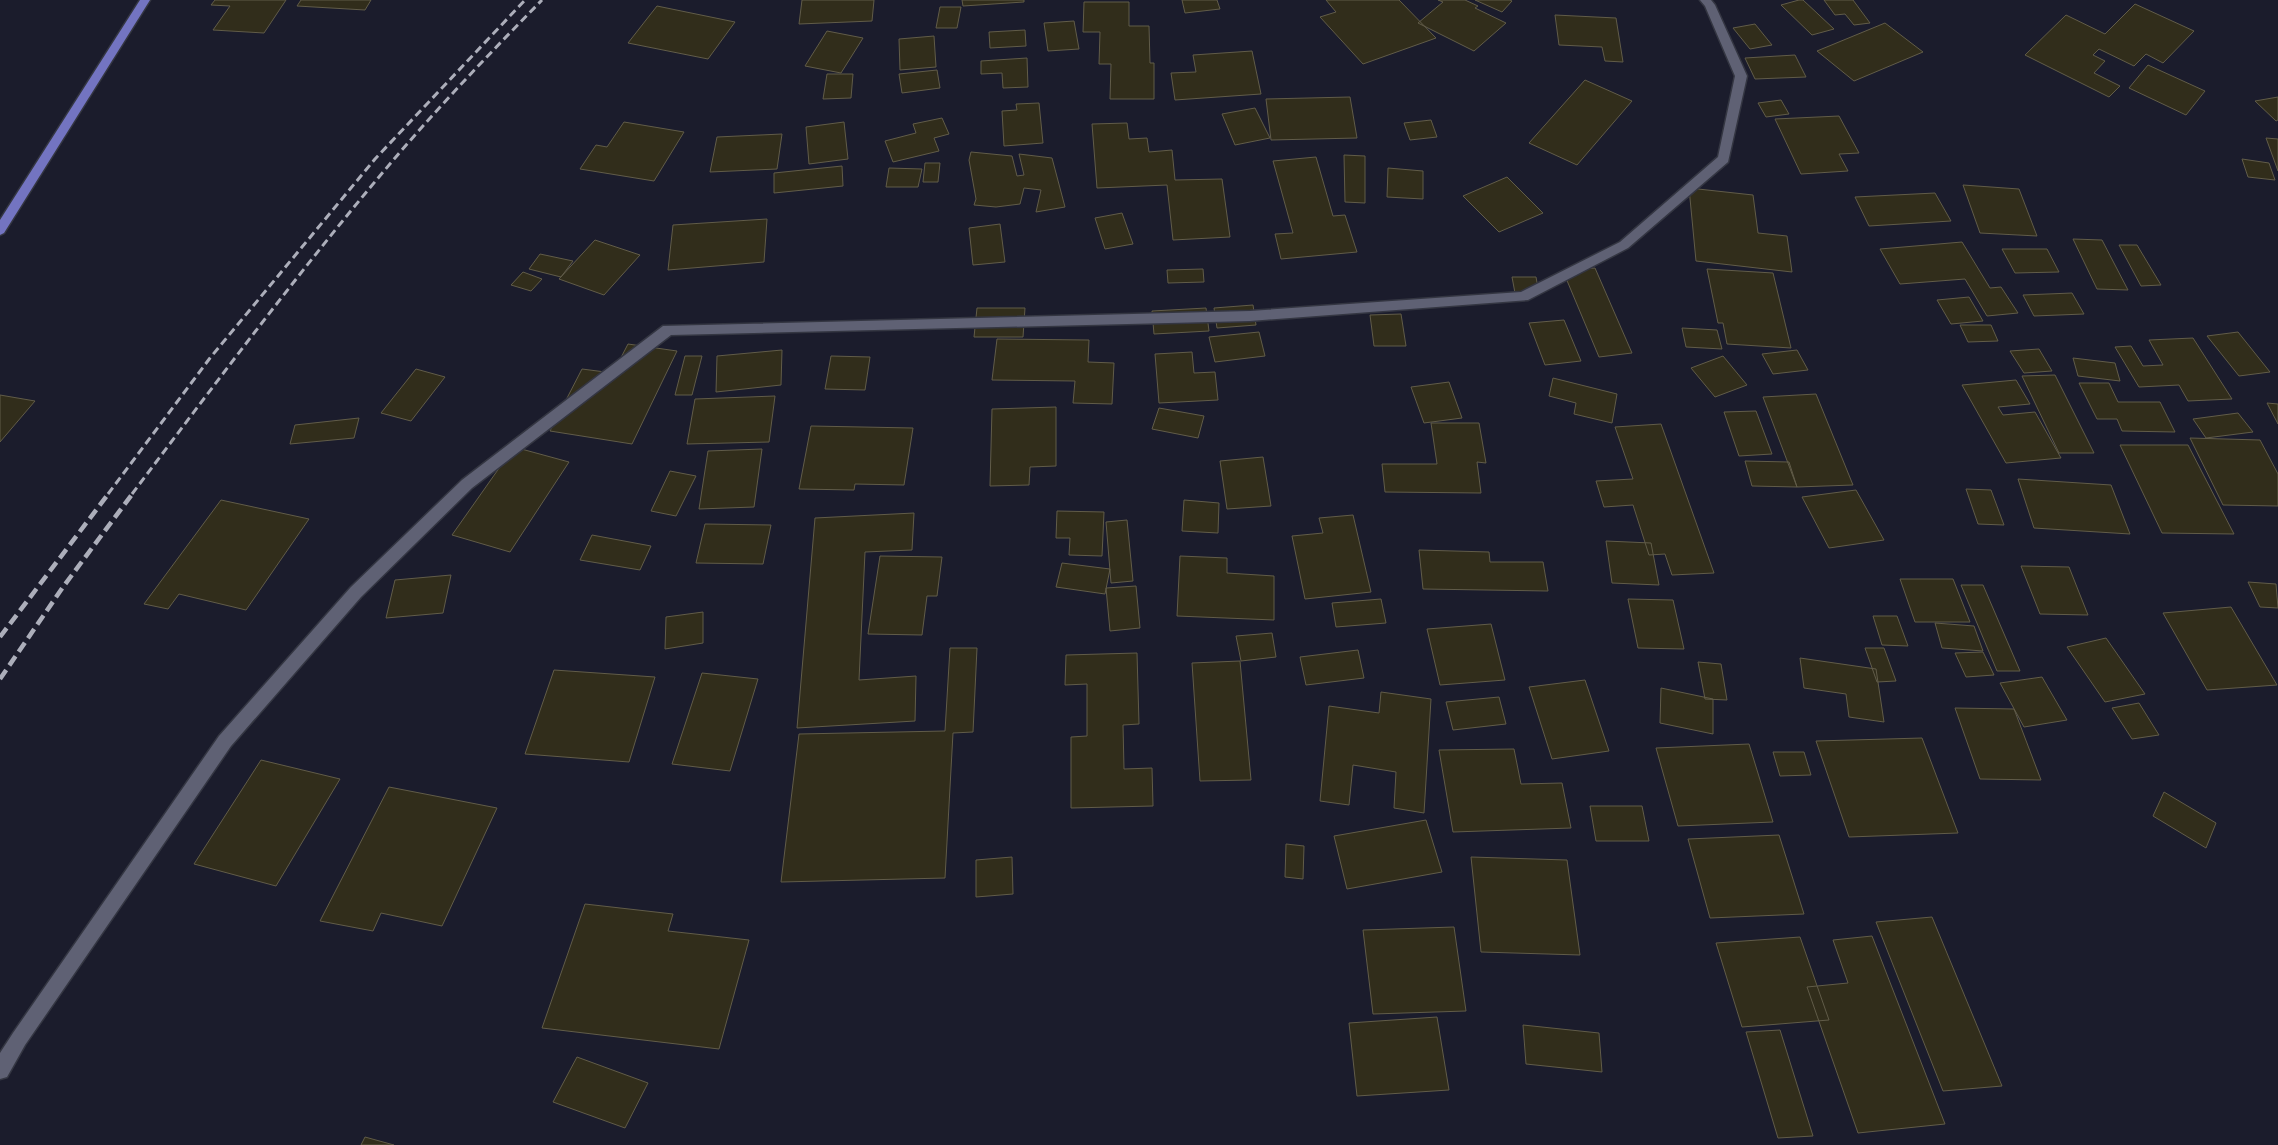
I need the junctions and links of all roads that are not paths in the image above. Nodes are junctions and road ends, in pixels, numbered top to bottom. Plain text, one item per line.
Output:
1 (145, 0) edge
2 (1705, 0) edge
3 (0, 230) edge
4 (0, 1070) edge

1 - 3 main road
2 - 4 street

